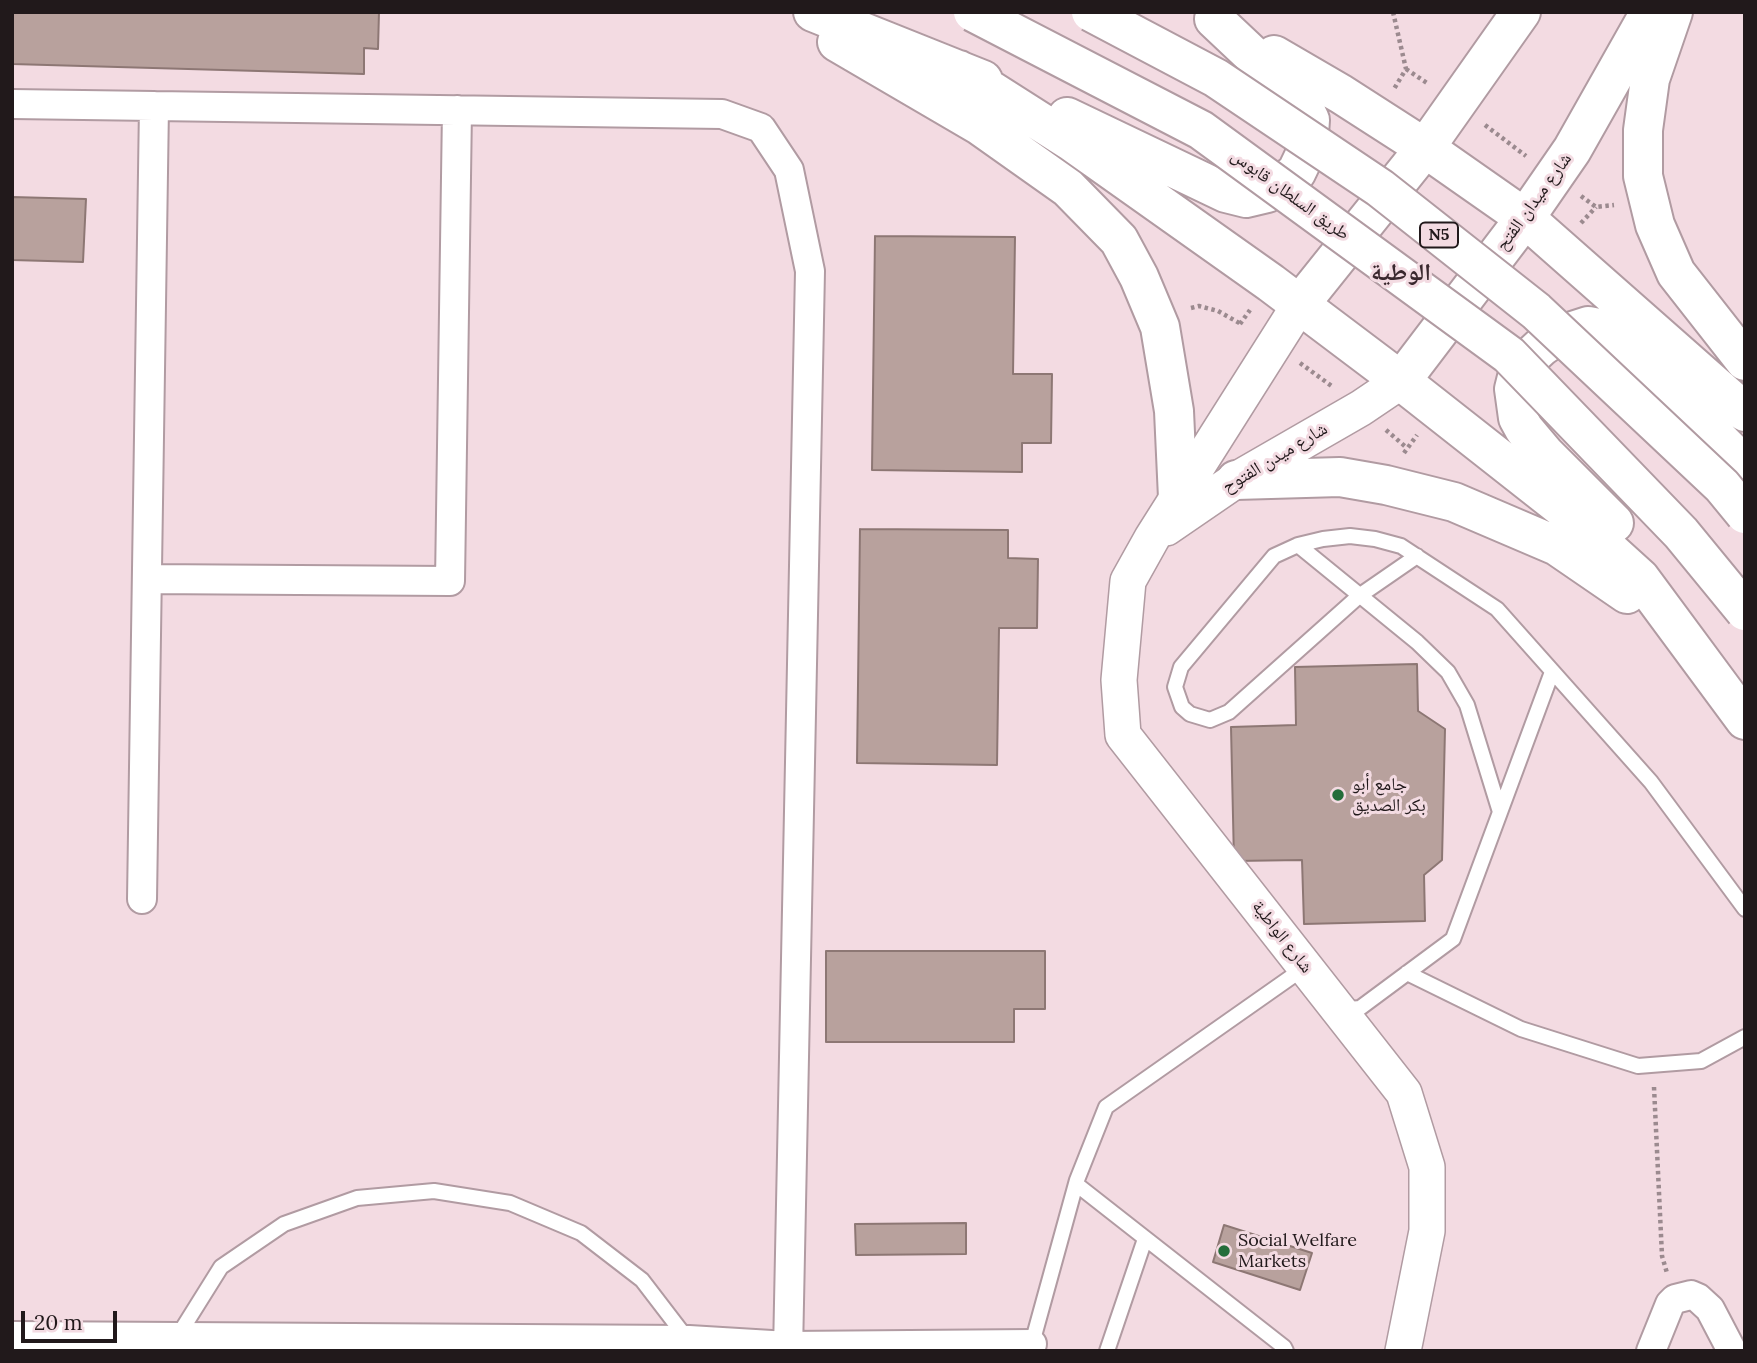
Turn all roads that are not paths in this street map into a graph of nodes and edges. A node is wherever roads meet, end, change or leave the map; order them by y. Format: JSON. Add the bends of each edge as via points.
{"nodes":[{"id":1,"x":788,"y":12,"type":"edge"},
{"id":2,"x":813,"y":12,"type":"edge"},
{"id":3,"x":973,"y":12,"type":"edge"},
{"id":4,"x":1091,"y":12,"type":"edge"},
{"id":5,"x":1521,"y":12,"type":"edge"},
{"id":6,"x":1650,"y":12,"type":"edge"},
{"id":7,"x":1673,"y":12,"type":"edge"},
{"id":8,"x":1208,"y":16,"type":"edge"},
{"id":9,"x":959,"y":70,"type":"junction"},
{"id":10,"x":12,"y":104,"type":"edge"},
{"id":11,"x":154,"y":106,"type":"junction"},
{"id":12,"x":457,"y":110,"type":"junction"},
{"id":13,"x":1425,"y":148,"type":"junction"},
{"id":14,"x":1525,"y":218,"type":"junction"},
{"id":15,"x":1300,"y":304,"type":"junction"},
{"id":16,"x":1745,"y":361,"type":"edge"},
{"id":17,"x":1401,"y":381,"type":"junction"},
{"id":18,"x":1745,"y":412,"type":"edge"},
{"id":19,"x":1745,"y":466,"type":"edge"},
{"id":20,"x":1236,"y":480,"type":"junction"},
{"id":21,"x":1178,"y":498,"type":"junction"},
{"id":22,"x":1745,"y":514,"type":"edge"},
{"id":23,"x":1152,"y":538,"type":"junction"},
{"id":24,"x":1298,"y":545,"type":"junction"},
{"id":25,"x":1417,"y":556,"type":"junction"},
{"id":26,"x":1640,"y":578,"type":"junction"},
{"id":27,"x":147,"y":579,"type":"junction"},
{"id":28,"x":1359,"y":596,"type":"junction"},
{"id":29,"x":1745,"y":611,"type":"edge"},
{"id":30,"x":1692,"y":648,"type":"junction"},
{"id":31,"x":1552,"y":672,"type":"junction"},
{"id":32,"x":1745,"y":720,"type":"edge"},
{"id":33,"x":1500,"y":812,"type":"junction"},
{"id":34,"x":142,"y":900,"type":"dead end"},
{"id":35,"x":1745,"y":909,"type":"edge"},
{"id":36,"x":1305,"y":967,"type":"junction"},
{"id":37,"x":1407,"y":973,"type":"junction"},
{"id":38,"x":1351,"y":1016,"type":"junction"},
{"id":39,"x":1745,"y":1037,"type":"edge"},
{"id":40,"x":1076,"y":1184,"type":"junction"},
{"id":41,"x":1145,"y":1239,"type":"junction"},
{"id":42,"x":12,"y":1336,"type":"edge"},
{"id":43,"x":180,"y":1344,"type":"edge"},
{"id":44,"x":685,"y":1346,"type":"edge"},
{"id":45,"x":1031,"y":1347,"type":"edge"},
{"id":46,"x":788,"y":1348,"type":"edge"},
{"id":47,"x":1107,"y":1351,"type":"edge"},
{"id":48,"x":1286,"y":1351,"type":"edge"},
{"id":49,"x":1403,"y":1351,"type":"edge"},
{"id":50,"x":1651,"y":1351,"type":"edge"},
{"id":51,"x":1732,"y":1351,"type":"edge"}],
"edges":[{"from":1,"to":21,"type":"main road","via":[[979,125],[1068,188],[1119,240],[1160,327],[1174,411]]},
{"from":2,"to":9,"type":"main road"},
{"from":3,"to":29,"type":"main road","name":"طريق السلطان قابوس","bridge":true,"via":[[1201,130],[1509,355],[1681,533]]},
{"from":4,"to":22,"type":"main road","number":"N5","bridge":true,"via":[[1216,78],[1380,188],[1536,311],[1722,486]]},
{"from":5,"to":13,"type":"main road"},
{"from":6,"to":14,"type":"main road","name":"شارع ميدان الفتح","via":[[1572,150]]},
{"from":7,"to":16,"type":"main road","via":[[1650,79],[1643,176],[1655,225],[1676,273]]},
{"from":8,"to":9,"type":"main road","via":[[1300,100],[1310,120],[1308,148],[1296,173],[1267,193],[1246,198],[1226,193]]},
{"from":8,"to":13,"type":"main road"},
{"from":9,"to":15,"type":"main road","via":[[1072,142]]},
{"from":10,"to":11,"type":"street"},
{"from":11,"to":12,"type":"street"},
{"from":11,"to":27,"type":"street"},
{"from":12,"to":27,"type":"street","via":[[450,581]]},
{"from":12,"to":46,"type":"street","via":[[722,114],[761,128],[789,170],[810,271]]},
{"from":13,"to":14,"type":"main road"},
{"from":13,"to":15,"type":"main road"},
{"from":14,"to":17,"type":"main road","name":"شارع ميدان الفتح"},
{"from":14,"to":18,"type":"main road"},
{"from":15,"to":17,"type":"main road"},
{"from":15,"to":21,"type":"street","name":"شارع الواطية"},
{"from":17,"to":20,"type":"street","name":"شارع ميدن الفتوح"},
{"from":17,"to":26,"type":"main road","via":[[1565,510]]},
{"from":19,"to":26,"type":"main road","via":[[1616,336],[1603,329],[1573,329],[1541,346],[1527,360],[1514,389],[1524,429],[1628,537]]},
{"from":20,"to":23,"type":"street","name":"شارع ميدن الفتوح"},
{"from":20,"to":30,"type":"main road","via":[[1340,477],[1454,502],[1558,546],[1622,590]]},
{"from":21,"to":23,"type":"street","name":"شارع الواطية"},
{"from":23,"to":36,"type":"street","name":"شارع الواطية","via":[[1128,581],[1119,680],[1123,735]]},
{"from":24,"to":25,"type":"lane","via":[[1350,536],[1401,546]]},
{"from":24,"to":28,"type":"lane"},
{"from":24,"to":28,"type":"lane","via":[[1274,556],[1181,667],[1175,687],[1189,714],[1210,720],[1229,712]]},
{"from":25,"to":28,"type":"lane"},
{"from":25,"to":31,"type":"lane","via":[[1497,609]]},
{"from":26,"to":30,"type":"main road"},
{"from":27,"to":34,"type":"street"},
{"from":28,"to":33,"type":"lane","via":[[1448,672],[1467,705]]},
{"from":30,"to":32,"type":"main road"},
{"from":31,"to":33,"type":"lane"},
{"from":31,"to":35,"type":"lane","via":[[1651,782]]},
{"from":33,"to":37,"type":"lane","via":[[1453,939]]},
{"from":36,"to":38,"type":"street","name":"شارع الواطية"},
{"from":36,"to":40,"type":"lane","via":[[1106,1107]]},
{"from":37,"to":38,"type":"lane"},
{"from":37,"to":39,"type":"lane","via":[[1521,1029],[1638,1066],[1702,1060]]},
{"from":38,"to":49,"type":"street","name":"شارع الواطية","via":[[1404,1093],[1427,1167],[1427,1231]]},
{"from":40,"to":41,"type":"lane"},
{"from":40,"to":45,"type":"lane"},
{"from":41,"to":47,"type":"lane"},
{"from":41,"to":48,"type":"lane"},
{"from":42,"to":43,"type":"street"},
{"from":43,"to":44,"type":"street"},
{"from":43,"to":44,"type":"lane","via":[[221,1267],[284,1224],[357,1198],[434,1191],[510,1203],[581,1233],[642,1280]]},
{"from":44,"to":46,"type":"street"},
{"from":45,"to":46,"type":"street"},
{"from":50,"to":51,"type":"street","via":[[1670,1304],[1691,1295],[1710,1309]]}]}
